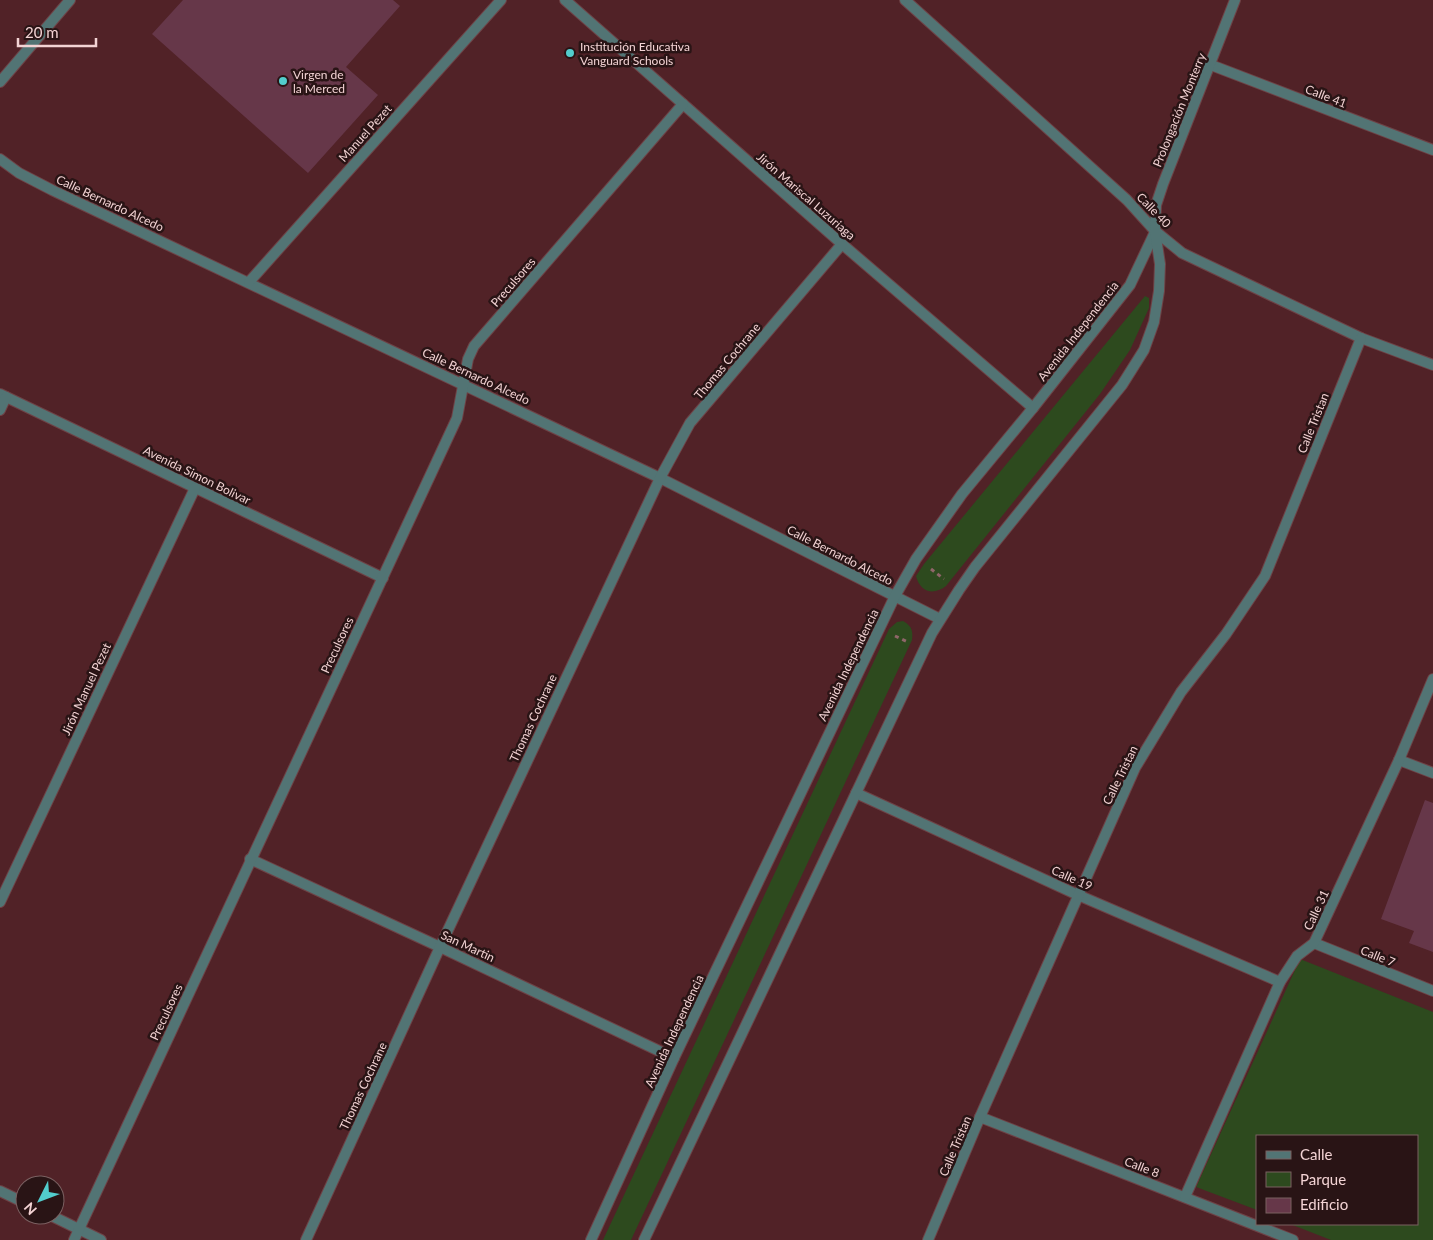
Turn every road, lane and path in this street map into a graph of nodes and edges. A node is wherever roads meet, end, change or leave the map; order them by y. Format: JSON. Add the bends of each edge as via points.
{"nodes":[{"id":1,"x":70,"y":0,"type":"edge"},
{"id":2,"x":501,"y":0,"type":"edge"},
{"id":3,"x":565,"y":0,"type":"edge"},
{"id":4,"x":905,"y":0,"type":"edge"},
{"id":5,"x":1236,"y":0,"type":"edge"},
{"id":6,"x":1211,"y":65,"type":"junction"},
{"id":7,"x":0,"y":82,"type":"edge"},
{"id":8,"x":683,"y":104,"type":"junction"},
{"id":9,"x":1433,"y":150,"type":"edge"},
{"id":10,"x":0,"y":159,"type":"edge"},
{"id":11,"x":1155,"y":232,"type":"junction"},
{"id":12,"x":842,"y":244,"type":"junction"},
{"id":13,"x":249,"y":282,"type":"junction"},
{"id":14,"x":1361,"y":338,"type":"junction"},
{"id":15,"x":1433,"y":364,"type":"edge"},
{"id":16,"x":464,"y":384,"type":"junction"},
{"id":17,"x":3,"y":395,"type":"edge"},
{"id":18,"x":1033,"y":408,"type":"junction"},
{"id":19,"x":0,"y":410,"type":"edge"},
{"id":20,"x":660,"y":478,"type":"junction"},
{"id":21,"x":195,"y":488,"type":"junction"},
{"id":22,"x":930,"y":568,"type":"dead end"},
{"id":23,"x":383,"y":578,"type":"junction"},
{"id":24,"x":949,"y":582,"type":"dead end"},
{"id":25,"x":895,"y":596,"type":"junction"},
{"id":26,"x":940,"y":619,"type":"junction"},
{"id":27,"x":887,"y":632,"type":"dead end"},
{"id":28,"x":911,"y":643,"type":"dead end"},
{"id":29,"x":1433,"y":679,"type":"edge"},
{"id":30,"x":1400,"y":760,"type":"junction"},
{"id":31,"x":1433,"y":773,"type":"edge"},
{"id":32,"x":856,"y":793,"type":"junction"},
{"id":33,"x":250,"y":859,"type":"junction"},
{"id":34,"x":1078,"y":895,"type":"junction"},
{"id":35,"x":0,"y":902,"type":"edge"},
{"id":36,"x":1314,"y":943,"type":"junction"},
{"id":37,"x":440,"y":946,"type":"junction"},
{"id":38,"x":1280,"y":982,"type":"junction"},
{"id":39,"x":1433,"y":991,"type":"edge"},
{"id":40,"x":674,"y":1058,"type":"junction"},
{"id":41,"x":980,"y":1118,"type":"junction"},
{"id":42,"x":0,"y":1192,"type":"edge"},
{"id":43,"x":1185,"y":1197,"type":"junction"},
{"id":44,"x":15,"y":1199,"type":"edge"},
{"id":45,"x":65,"y":1222,"type":"edge"},
{"id":46,"x":79,"y":1229,"type":"junction"},
{"id":47,"x":74,"y":1240,"type":"edge"},
{"id":48,"x":101,"y":1240,"type":"edge"},
{"id":49,"x":306,"y":1240,"type":"edge"},
{"id":50,"x":591,"y":1240,"type":"edge"},
{"id":51,"x":644,"y":1240,"type":"edge"},
{"id":52,"x":928,"y":1240,"type":"edge"},
{"id":53,"x":1293,"y":1240,"type":"edge"}],
"edges":[{"from":1,"to":7,"type":"street"},
{"from":2,"to":13,"type":"street","name":"Manuel Pezet"},
{"from":3,"to":8,"type":"street","name":"Jirón Mariscal Luzuriaga"},
{"from":4,"to":11,"type":"street","name":"Calle 40","via":[[1126,200]]},
{"from":5,"to":6,"type":"street","name":"Prolongación Monterry"},
{"from":6,"to":9,"type":"street","name":"Calle 41"},
{"from":6,"to":11,"type":"street","name":"Prolongación Monterry","via":[[1163,184],[1156,205]]},
{"from":8,"to":12,"type":"street","name":"Jirón Mariscal Luzuriaga"},
{"from":8,"to":16,"type":"street","name":"Preculsores","via":[[474,346]]},
{"from":10,"to":13,"type":"street","name":"Calle Bernardo Alcedo","via":[[52,190]]},
{"from":11,"to":14,"type":"street","name":"Calle 40","via":[[1182,253]]},
{"from":11,"to":18,"type":"street","name":"Avenida Independencia","via":[[1130,285]]},
{"from":11,"to":26,"type":"street","via":[[1160,264],[1159,291],[1154,322],[1144,350],[1122,385],[976,567]]},
{"from":12,"to":18,"type":"street","name":"Jirón Mariscal Luzuriaga"},
{"from":12,"to":20,"type":"street","name":"Thomas Cochrane","via":[[690,423]]},
{"from":13,"to":16,"type":"street","name":"Calle Bernardo Alcedo"},
{"from":14,"to":15,"type":"street","name":"Calle 40"},
{"from":14,"to":34,"type":"street","name":"Calle Tristan","via":[[1265,576],[1181,692],[1135,768]]},
{"from":16,"to":20,"type":"street","name":"Calle Bernardo Alcedo"},
{"from":16,"to":23,"type":"street","name":"Preculsores","via":[[457,418]]},
{"from":17,"to":19,"type":"street"},
{"from":17,"to":21,"type":"street","name":"Avenida Simon Bolivar"},
{"from":18,"to":25,"type":"street","name":"Avenida Independencia","via":[[962,494],[916,558]]},
{"from":20,"to":25,"type":"street","name":"Calle Bernardo Alcedo"},
{"from":20,"to":37,"type":"street","name":"Thomas Cochrane"},
{"from":21,"to":23,"type":"street","name":"Avenida Simon Bolivar"},
{"from":21,"to":35,"type":"street","name":"Jirón Manuel Pezet"},
{"from":22,"to":24,"type":"path"},
{"from":23,"to":33,"type":"street","name":"Preculsores"},
{"from":25,"to":26,"type":"street","name":"Calle Bernardo Alcedo"},
{"from":25,"to":40,"type":"street","name":"Avenida Independencia"},
{"from":26,"to":32,"type":"street"},
{"from":27,"to":28,"type":"path"},
{"from":29,"to":30,"type":"street","name":"Calle 31"},
{"from":30,"to":31,"type":"street"},
{"from":30,"to":36,"type":"street","name":"Calle 31"},
{"from":32,"to":34,"type":"street","name":"Calle 19"},
{"from":32,"to":51,"type":"street"},
{"from":33,"to":37,"type":"street","name":"San Martin"},
{"from":33,"to":46,"type":"street","name":"Preculsores"},
{"from":34,"to":38,"type":"street","name":"Calle 19"},
{"from":34,"to":41,"type":"street","name":"Calle Tristan"},
{"from":36,"to":38,"type":"street","name":"Calle 31","via":[[1296,956]]},
{"from":36,"to":39,"type":"street","name":"Calle 7"},
{"from":37,"to":40,"type":"street","name":"San Martin"},
{"from":37,"to":49,"type":"street","name":"Thomas Cochrane"},
{"from":38,"to":43,"type":"street","name":"Calle 31"},
{"from":40,"to":50,"type":"street","name":"Avenida Independencia"},
{"from":41,"to":43,"type":"street","name":"Calle 8"},
{"from":41,"to":52,"type":"street","name":"Calle Tristan"},
{"from":42,"to":44,"type":"street"},
{"from":43,"to":53,"type":"street","name":"Calle 8"},
{"from":45,"to":46,"type":"street"},
{"from":46,"to":47,"type":"street","name":"Preculsores"},
{"from":46,"to":48,"type":"street"}]}
